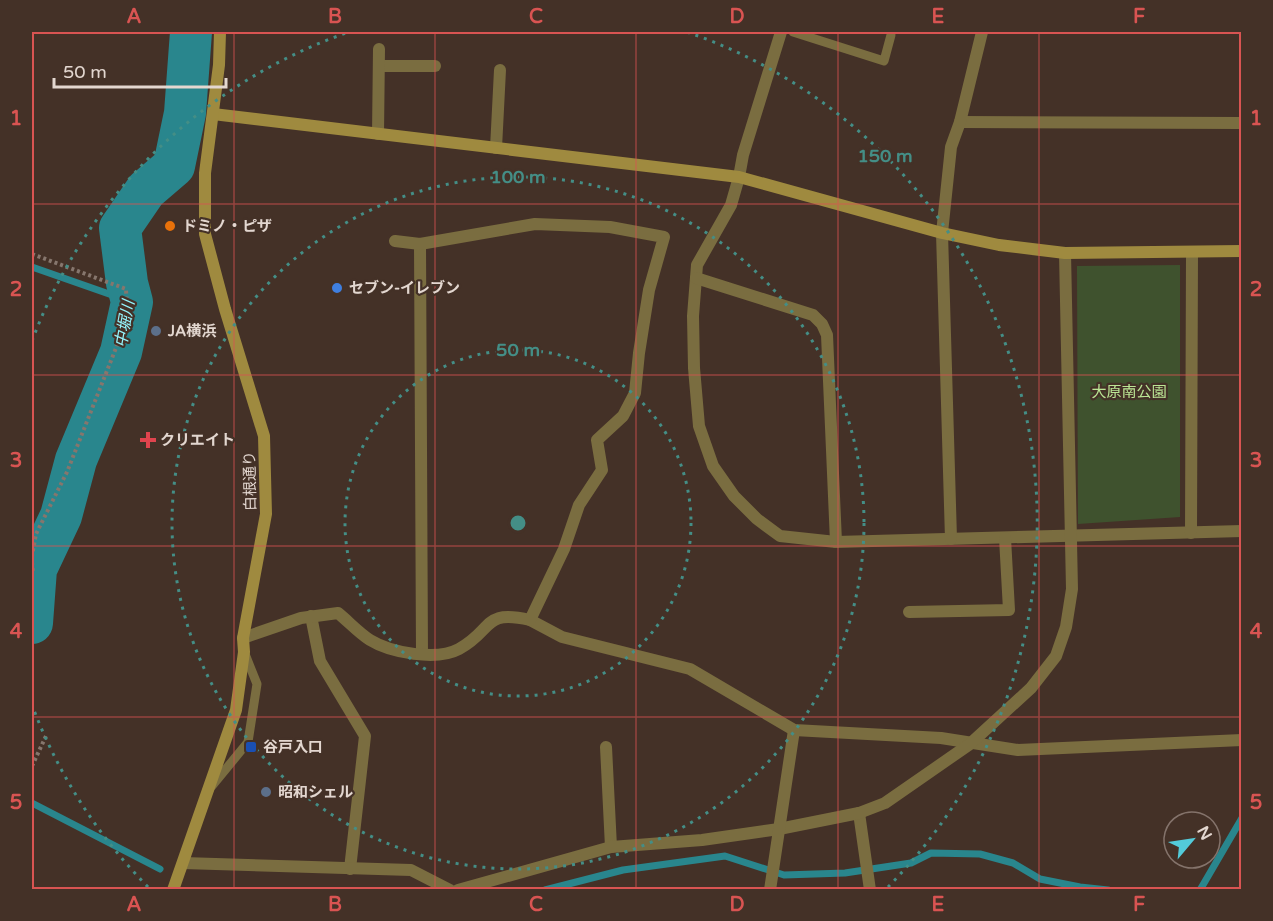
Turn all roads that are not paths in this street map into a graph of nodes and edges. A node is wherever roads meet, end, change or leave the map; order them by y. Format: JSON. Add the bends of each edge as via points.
{"nodes":[{"id":1,"x":220,"y":32,"type":"edge"},
{"id":2,"x":781,"y":32,"type":"edge"},
{"id":3,"x":793,"y":32,"type":"edge"},
{"id":4,"x":982,"y":32,"type":"edge"},
{"id":5,"x":891,"y":35,"type":"dead end"},
{"id":6,"x":379,"y":50,"type":"dead end"},
{"id":7,"x":379,"y":66,"type":"junction"},
{"id":8,"x":435,"y":66,"type":"dead end"},
{"id":9,"x":500,"y":70,"type":"dead end"},
{"id":10,"x":213,"y":114,"type":"junction"},
{"id":11,"x":960,"y":122,"type":"junction"},
{"id":12,"x":1242,"y":123,"type":"edge"},
{"id":13,"x":378,"y":134,"type":"junction"},
{"id":14,"x":496,"y":148,"type":"junction"},
{"id":15,"x":740,"y":177,"type":"junction"},
{"id":16,"x":942,"y":233,"type":"junction"},
{"id":17,"x":395,"y":241,"type":"dead end"},
{"id":18,"x":420,"y":244,"type":"junction"},
{"id":19,"x":1242,"y":251,"type":"edge"},
{"id":20,"x":1065,"y":253,"type":"junction"},
{"id":21,"x":1191,"y":253,"type":"junction"},
{"id":22,"x":696,"y":278,"type":"junction"},
{"id":23,"x":1242,"y":531,"type":"edge"},
{"id":24,"x":1191,"y":533,"type":"junction"},
{"id":25,"x":1070,"y":536,"type":"junction"},
{"id":26,"x":1005,"y":538,"type":"junction"},
{"id":27,"x":951,"y":539,"type":"junction"},
{"id":28,"x":836,"y":542,"type":"junction"},
{"id":29,"x":909,"y":612,"type":"dead end"},
{"id":30,"x":311,"y":616,"type":"junction"},
{"id":31,"x":530,"y":620,"type":"junction"},
{"id":32,"x":243,"y":638,"type":"junction"},
{"id":33,"x":244,"y":652,"type":"junction"},
{"id":34,"x":422,"y":654,"type":"junction"},
{"id":35,"x":794,"y":730,"type":"junction"},
{"id":36,"x":1242,"y":740,"type":"edge"},
{"id":37,"x":970,"y":744,"type":"junction"},
{"id":38,"x":606,"y":747,"type":"dead end"},
{"id":39,"x":206,"y":792,"type":"junction"},
{"id":40,"x":859,"y":813,"type":"junction"},
{"id":41,"x":778,"y":829,"type":"junction"},
{"id":42,"x":611,"y":847,"type":"junction"},
{"id":43,"x":183,"y":863,"type":"junction"},
{"id":44,"x":350,"y":869,"type":"junction"},
{"id":45,"x":173,"y":890,"type":"edge"},
{"id":46,"x":450,"y":890,"type":"edge"},
{"id":47,"x":458,"y":890,"type":"edge"},
{"id":48,"x":770,"y":890,"type":"edge"},
{"id":49,"x":870,"y":890,"type":"edge"}],
"edges":[{"from":1,"to":10,"type":"street","name":"白根通り"},
{"from":2,"to":15,"type":"street","via":[[743,155]]},
{"from":3,"to":5,"type":"lane","via":[[884,62]]},
{"from":4,"to":11,"type":"street"},
{"from":6,"to":7,"type":"street"},
{"from":7,"to":8,"type":"street"},
{"from":7,"to":13,"type":"street"},
{"from":9,"to":14,"type":"street"},
{"from":10,"to":13,"type":"street"},
{"from":10,"to":32,"type":"street","name":"白根通り","via":[[205,173],[205,234],[264,436],[267,514]]},
{"from":11,"to":12,"type":"street"},
{"from":11,"to":16,"type":"street","via":[[951,147]]},
{"from":13,"to":14,"type":"street"},
{"from":14,"to":15,"type":"street"},
{"from":15,"to":16,"type":"street"},
{"from":15,"to":22,"type":"street","via":[[731,205],[697,265]]},
{"from":16,"to":20,"type":"street"},
{"from":16,"to":27,"type":"street"},
{"from":17,"to":18,"type":"street"},
{"from":18,"to":31,"type":"street","via":[[535,224],[610,227],[664,237],[649,290],[635,393],[623,416],[597,440],[602,470],[579,505],[564,549]]},
{"from":18,"to":34,"type":"street"},
{"from":19,"to":21,"type":"street"},
{"from":20,"to":21,"type":"street"},
{"from":20,"to":25,"type":"street"},
{"from":21,"to":24,"type":"street"},
{"from":22,"to":28,"type":"street","via":[[693,316],[699,426],[713,466],[734,496],[780,536]]},
{"from":22,"to":28,"type":"street","via":[[813,315],[822,324],[827,335]]},
{"from":23,"to":24,"type":"street"},
{"from":24,"to":25,"type":"street"},
{"from":25,"to":26,"type":"street"},
{"from":25,"to":37,"type":"street","via":[[1072,589],[1056,656],[1031,688]]},
{"from":26,"to":27,"type":"street"},
{"from":26,"to":29,"type":"street","via":[[1009,610]]},
{"from":27,"to":28,"type":"street"},
{"from":30,"to":32,"type":"street"},
{"from":30,"to":34,"type":"street","via":[[338,613],[370,640],[394,651]]},
{"from":30,"to":44,"type":"street","via":[[320,661],[366,736]]},
{"from":31,"to":34,"type":"street","via":[[496,617],[458,650],[441,655]]},
{"from":31,"to":35,"type":"street","via":[[562,637],[690,669]]},
{"from":32,"to":33,"type":"street","name":"白根通り"},
{"from":33,"to":39,"type":"street","name":"白根通り","via":[[236,710]]},
{"from":33,"to":39,"type":"lane","via":[[257,684],[248,742]]},
{"from":35,"to":37,"type":"street","via":[[941,738]]},
{"from":35,"to":41,"type":"street"},
{"from":36,"to":37,"type":"street","via":[[1018,750]]},
{"from":37,"to":40,"type":"street","via":[[885,803]]},
{"from":38,"to":42,"type":"street"},
{"from":39,"to":43,"type":"street","name":"白根通り"},
{"from":40,"to":41,"type":"street"},
{"from":40,"to":49,"type":"street"},
{"from":41,"to":42,"type":"street"},
{"from":41,"to":48,"type":"street"},
{"from":42,"to":47,"type":"street"},
{"from":43,"to":44,"type":"street"},
{"from":43,"to":45,"type":"street","name":"白根通り"},
{"from":44,"to":46,"type":"street","via":[[411,870]]}]}
